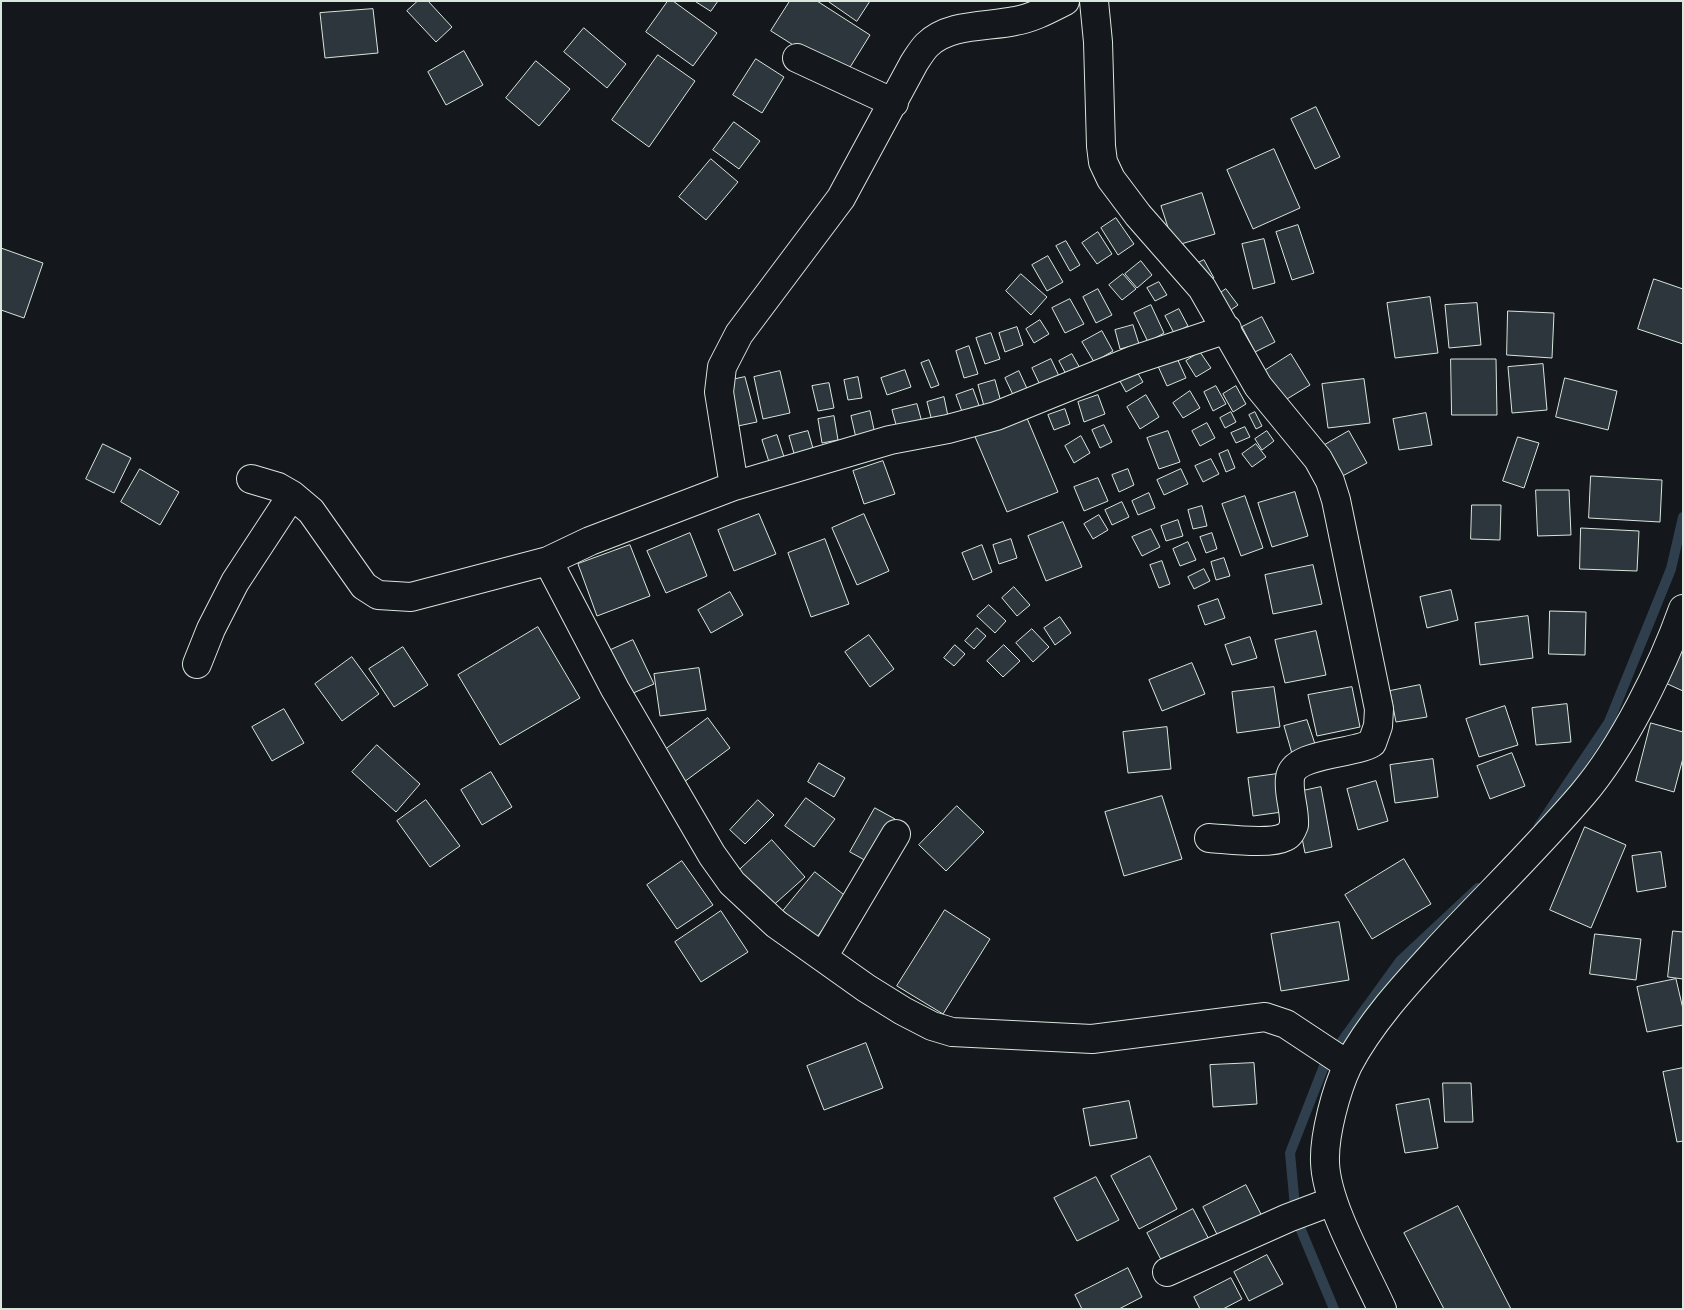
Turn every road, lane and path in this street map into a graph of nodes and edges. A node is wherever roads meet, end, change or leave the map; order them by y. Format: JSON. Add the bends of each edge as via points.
{"nodes":[{"id":1,"x":1066,"y":1,"type":"edge"},
{"id":2,"x":1094,"y":1,"type":"edge"},
{"id":3,"x":797,"y":58,"type":"dead end"},
{"id":4,"x":894,"y":103,"type":"junction"},
{"id":5,"x":1227,"y":329,"type":"junction"},
{"id":6,"x":251,"y":479,"type":"dead end"},
{"id":7,"x":734,"y":486,"type":"junction"},
{"id":8,"x":292,"y":495,"type":"junction"},
{"id":9,"x":548,"y":561,"type":"junction"},
{"id":10,"x":1683,"y":609,"type":"edge"},
{"id":11,"x":197,"y":664,"type":"dead end"},
{"id":12,"x":896,"y":834,"type":"dead end"},
{"id":13,"x":1210,"y":838,"type":"dead end"},
{"id":14,"x":823,"y":957,"type":"junction"},
{"id":15,"x":1337,"y":1057,"type":"junction"},
{"id":16,"x":1333,"y":1200,"type":"junction"},
{"id":17,"x":1167,"y":1272,"type":"dead end"},
{"id":18,"x":1382,"y":1309,"type":"edge"}],
"edges":[{"from":1,"to":4,"type":"street","via":[[1017,21],[959,30],[938,37],[927,45],[914,64]]},
{"from":2,"to":5,"type":"street","via":[[1103,162],[1118,190],[1202,288]]},
{"from":3,"to":4,"type":"street"},
{"from":4,"to":7,"type":"street","via":[[841,198],[739,334],[722,367],[719,392]]},
{"from":5,"to":7,"type":"street","via":[[1134,360],[996,416],[890,440]]},
{"from":5,"to":13,"type":"street","via":[[1258,386],[1318,459],[1330,481],[1375,684],[1378,726],[1375,738],[1365,747],[1311,759],[1299,763],[1294,769],[1290,776],[1294,825],[1286,837],[1278,840]]},
{"from":6,"to":8,"type":"street"},
{"from":7,"to":9,"type":"street","via":[[590,541]]},
{"from":8,"to":9,"type":"street","via":[[312,511],[364,586],[378,595],[411,598]]},
{"from":8,"to":11,"type":"street","via":[[235,582]]},
{"from":9,"to":14,"type":"street","via":[[614,689],[717,862],[732,883],[776,924]]},
{"from":10,"to":15,"type":"street","via":[[1670,646],[1640,706],[1584,794],[1384,1011]]},
{"from":12,"to":14,"type":"street"},
{"from":14,"to":15,"type":"street","via":[[903,1011],[952,1032],[1092,1039],[1265,1017],[1286,1024]]},
{"from":15,"to":16,"type":"street","via":[[1338,1090],[1325,1161]]},
{"from":16,"to":17,"type":"street"},
{"from":16,"to":18,"type":"street"}]}
